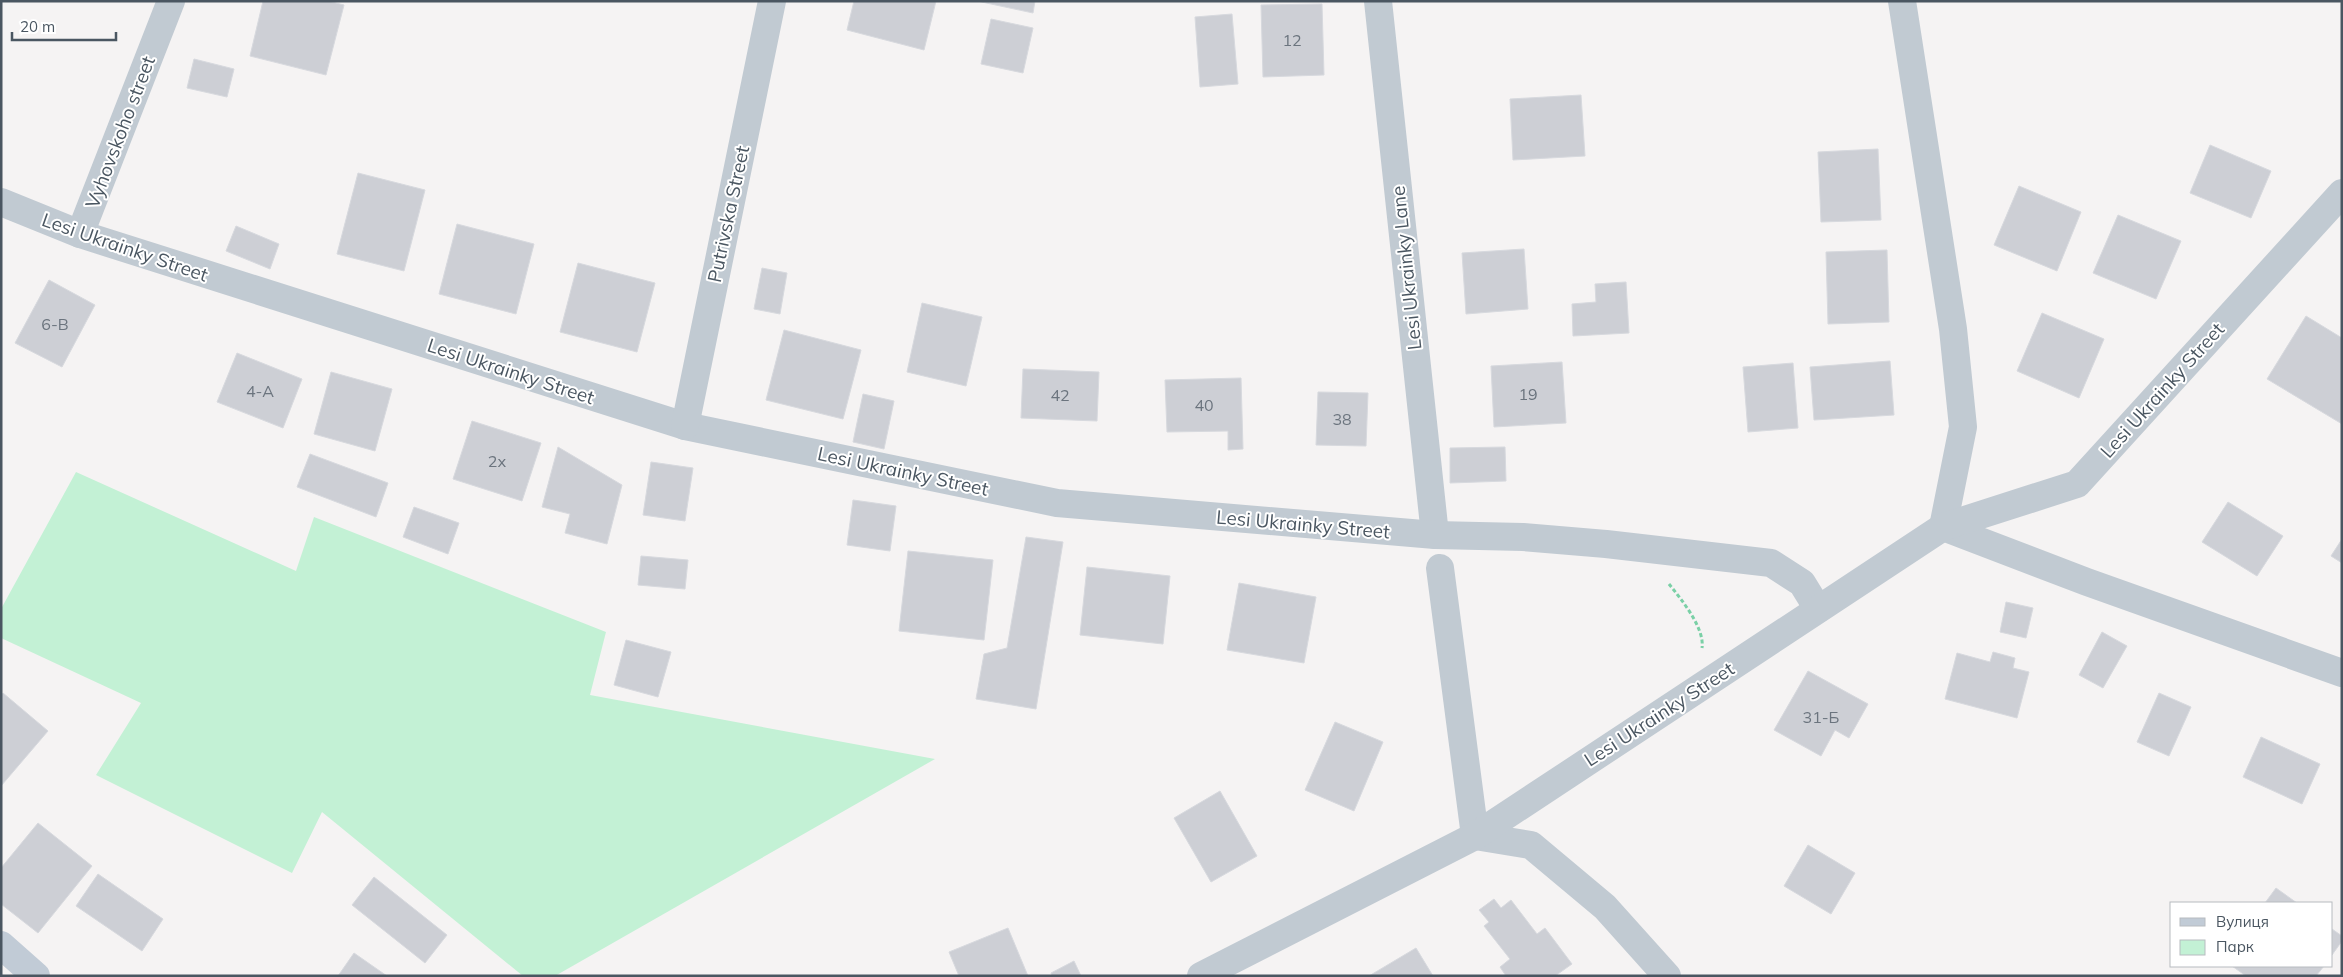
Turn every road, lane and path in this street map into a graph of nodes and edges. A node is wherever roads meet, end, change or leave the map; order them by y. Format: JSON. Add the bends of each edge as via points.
{"nodes":[{"id":1,"x":171,"y":1,"type":"edge"},
{"id":2,"x":772,"y":1,"type":"edge"},
{"id":3,"x":1378,"y":1,"type":"edge"},
{"id":4,"x":1902,"y":1,"type":"edge"},
{"id":5,"x":2342,"y":193,"type":"edge"},
{"id":6,"x":1,"y":202,"type":"edge"},
{"id":7,"x":80,"y":234,"type":"junction"},
{"id":8,"x":685,"y":426,"type":"junction"},
{"id":9,"x":1943,"y":527,"type":"junction"},
{"id":10,"x":1435,"y":535,"type":"junction"},
{"id":11,"x":1440,"y":568,"type":"dead end"},
{"id":12,"x":1664,"y":577,"type":"dead end"},
{"id":13,"x":1818,"y":609,"type":"junction"},
{"id":14,"x":2342,"y":673,"type":"edge"},
{"id":15,"x":1697,"y":689,"type":"junction"},
{"id":16,"x":1476,"y":836,"type":"junction"},
{"id":17,"x":1,"y":945,"type":"edge"},
{"id":18,"x":36,"y":976,"type":"edge"},
{"id":19,"x":1201,"y":976,"type":"edge"},
{"id":20,"x":1667,"y":976,"type":"edge"}],
"edges":[{"from":1,"to":7,"type":"street","name":"Vyhovskoho street"},
{"from":2,"to":8,"type":"street","name":"Putrivska Street"},
{"from":3,"to":10,"type":"street","name":"Lesi Ukrainky Lane"},
{"from":4,"to":9,"type":"street","via":[[1953,329],[1963,427]]},
{"from":5,"to":9,"type":"street","name":"Lesi Ukrainky Street","via":[[2077,484]]},
{"from":6,"to":7,"type":"street","name":"Lesi Ukrainky Street"},
{"from":7,"to":8,"type":"street","name":"Lesi Ukrainky Street"},
{"from":8,"to":10,"type":"street","name":"Lesi Ukrainky Street","via":[[1057,503]]},
{"from":9,"to":13,"type":"street","name":"Lesi Ukrainky Street"},
{"from":9,"to":14,"type":"street"},
{"from":10,"to":13,"type":"street","name":"Lesi Ukrainky Street","via":[[1523,537],[1771,563],[1802,583]]},
{"from":11,"to":16,"type":"street"},
{"from":12,"to":15,"type":"path","via":[[1688,608],[1703,642]]},
{"from":13,"to":15,"type":"street","name":"Lesi Ukrainky Street"},
{"from":15,"to":16,"type":"street","name":"Lesi Ukrainky Street"},
{"from":16,"to":19,"type":"street","name":"Lesi Ukrainky Street"},
{"from":16,"to":20,"type":"street","via":[[1531,845],[1605,907]]},
{"from":17,"to":18,"type":"main road"}]}
